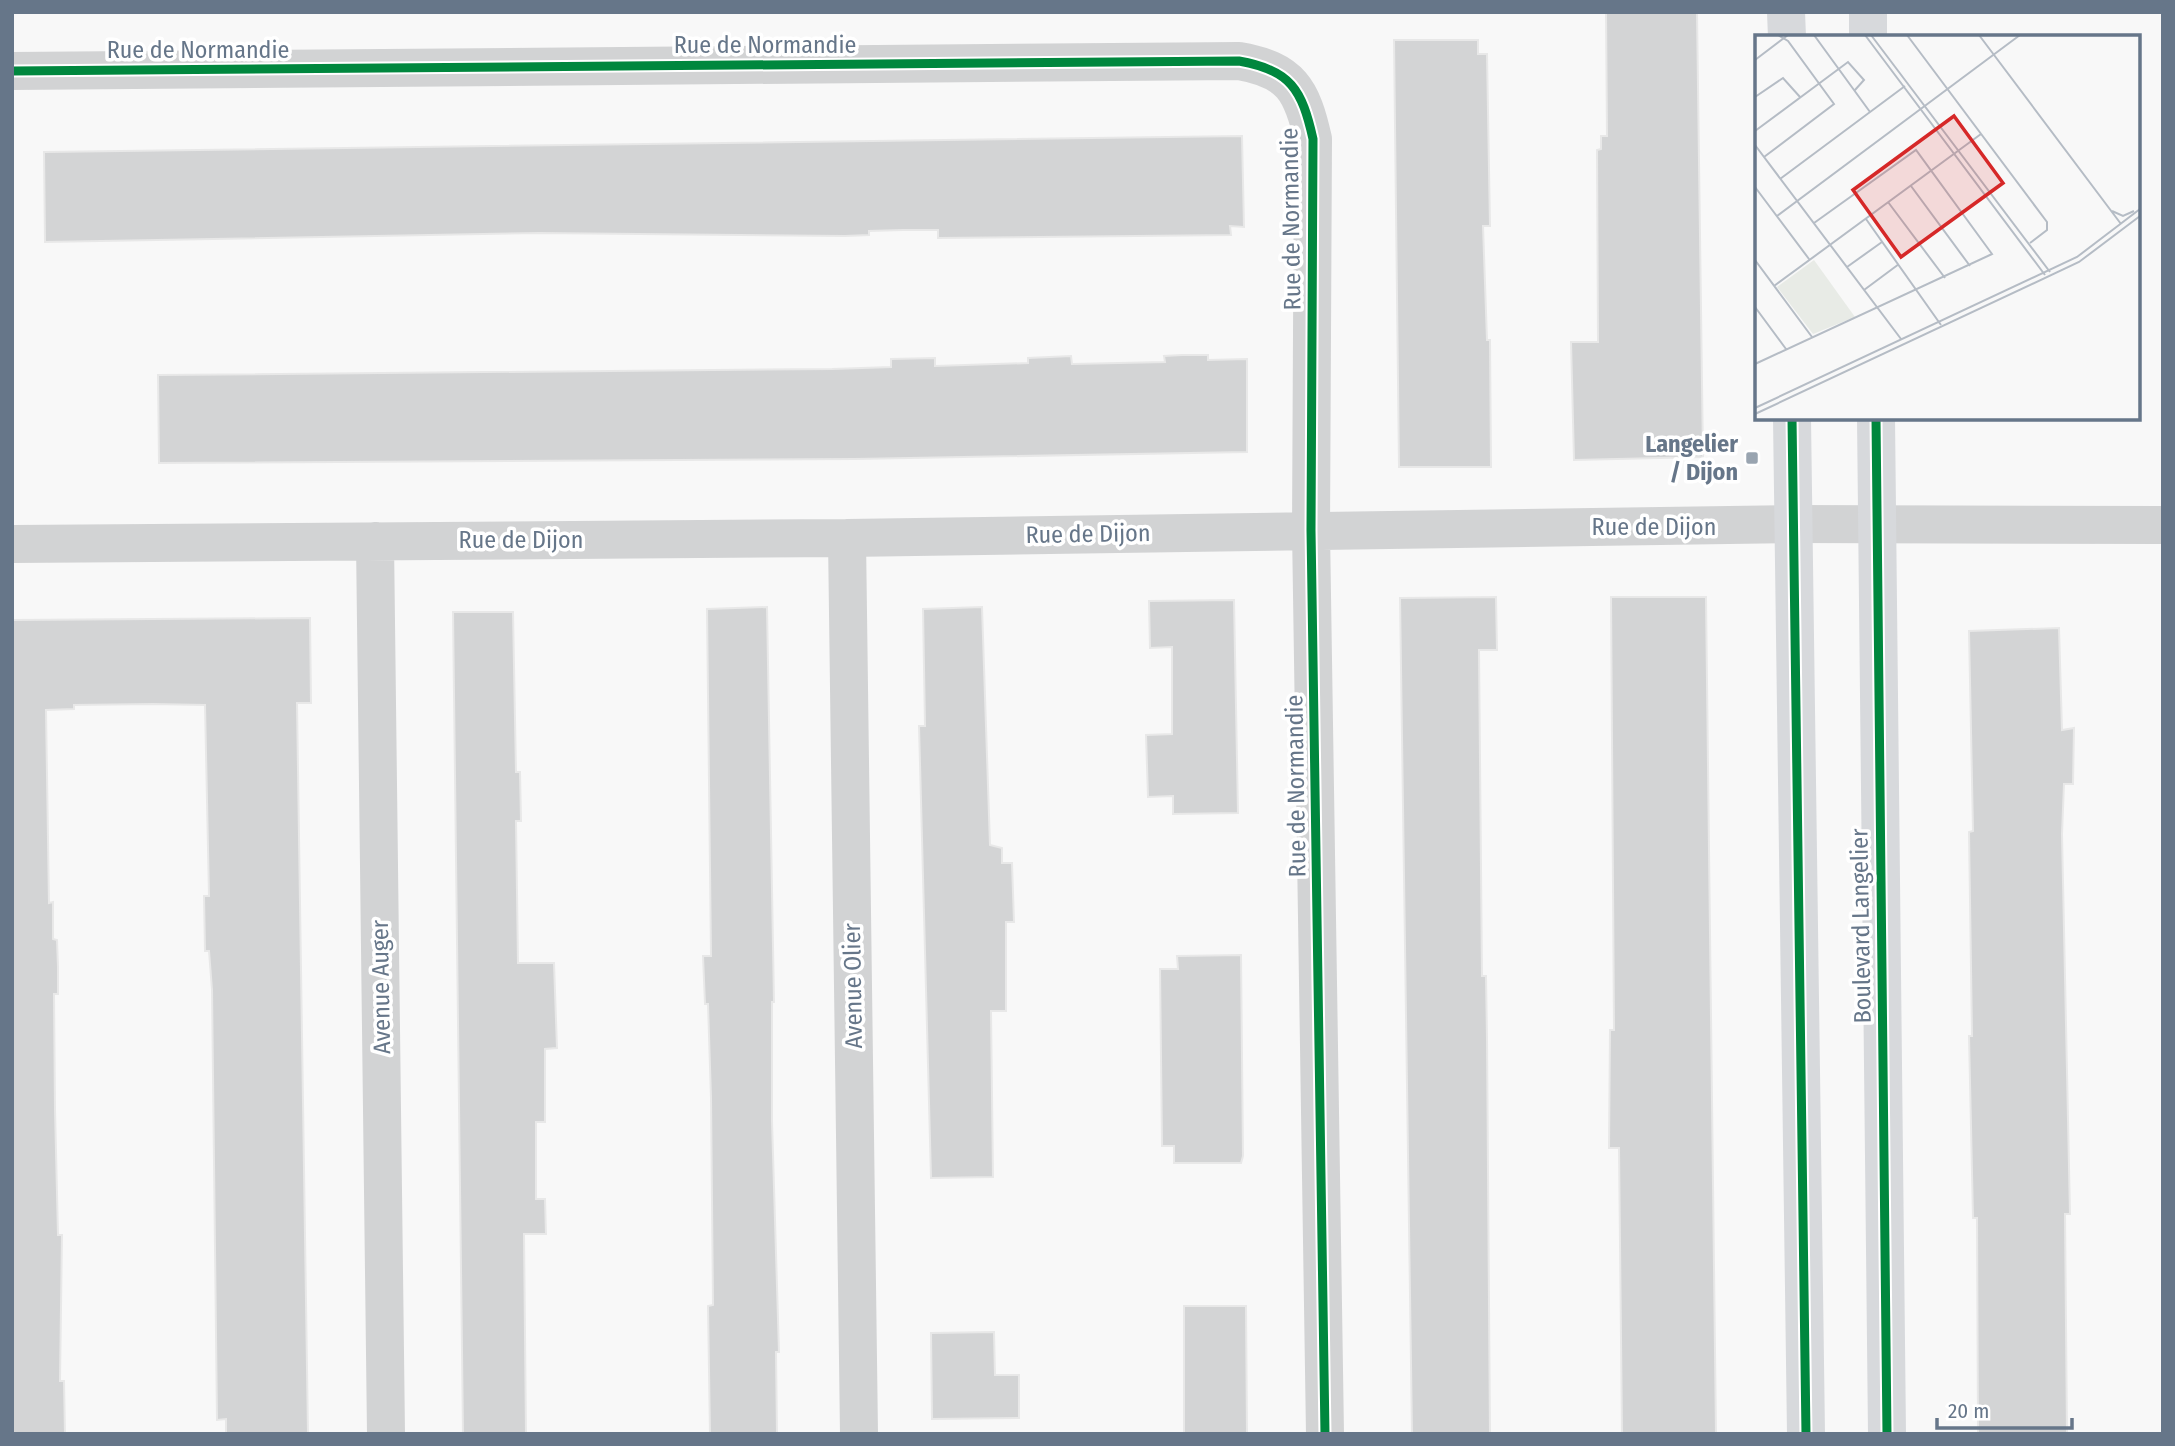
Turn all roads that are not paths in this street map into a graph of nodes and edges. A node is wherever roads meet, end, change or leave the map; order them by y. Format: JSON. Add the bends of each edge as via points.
{"nodes":[{"id":1,"x":1786,"y":12,"type":"edge"},
{"id":2,"x":1868,"y":12,"type":"edge"},
{"id":3,"x":1787,"y":35,"type":"edge"},
{"id":4,"x":1868,"y":35,"type":"edge"},
{"id":5,"x":12,"y":71,"type":"edge"},
{"id":6,"x":1792,"y":420,"type":"edge"},
{"id":7,"x":1876,"y":420,"type":"edge"},
{"id":8,"x":1793,"y":524,"type":"junction"},
{"id":9,"x":1878,"y":525,"type":"junction"},
{"id":10,"x":2163,"y":525,"type":"edge"},
{"id":11,"x":1311,"y":530,"type":"junction"},
{"id":12,"x":847,"y":538,"type":"junction"},
{"id":13,"x":375,"y":541,"type":"junction"},
{"id":14,"x":12,"y":544,"type":"edge"},
{"id":15,"x":386,"y":1434,"type":"edge"},
{"id":16,"x":859,"y":1434,"type":"edge"},
{"id":17,"x":1325,"y":1434,"type":"edge"},
{"id":18,"x":1806,"y":1434,"type":"edge"},
{"id":19,"x":1887,"y":1434,"type":"edge"}],
"edges":[{"from":1,"to":3,"type":"main road"},
{"from":2,"to":4,"type":"main road"},
{"from":5,"to":11,"type":"street","name":"Rue de Normandie","via":[[1226,61],[1267,66],[1292,84],[1306,109],[1313,139]]},
{"from":6,"to":8,"type":"main road"},
{"from":7,"to":9,"type":"main road","name":"Boulevard Langelier"},
{"from":8,"to":9,"type":"street","name":"Rue de Dijon"},
{"from":8,"to":11,"type":"street","name":"Rue de Dijon"},
{"from":8,"to":18,"type":"main road"},
{"from":9,"to":10,"type":"street","name":"Rue de Dijon"},
{"from":9,"to":19,"type":"main road","name":"Boulevard Langelier"},
{"from":11,"to":12,"type":"street","name":"Rue de Dijon"},
{"from":11,"to":17,"type":"street","name":"Rue de Normandie"},
{"from":12,"to":13,"type":"street","name":"Rue de Dijon"},
{"from":12,"to":16,"type":"street","name":"Avenue Olier"},
{"from":13,"to":14,"type":"street","name":"Rue de Dijon"},
{"from":13,"to":15,"type":"street","name":"Avenue Auger"}]}
